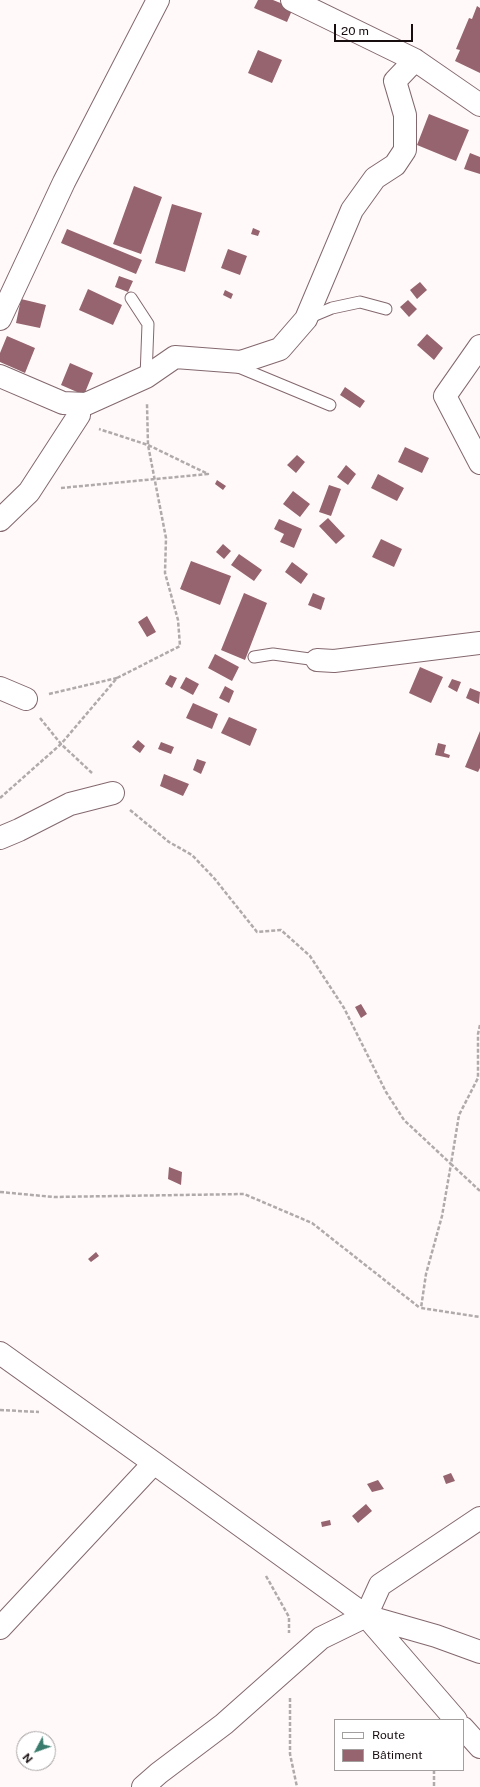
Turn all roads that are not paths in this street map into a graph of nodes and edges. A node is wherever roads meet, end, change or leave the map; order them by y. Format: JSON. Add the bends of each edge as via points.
{"nodes":[{"id":1,"x":158,"y":0,"type":"edge"},
{"id":2,"x":292,"y":0,"type":"edge"},
{"id":3,"x":415,"y":60,"type":"junction"},
{"id":4,"x":480,"y":105,"type":"edge"},
{"id":5,"x":131,"y":298,"type":"dead end"},
{"id":6,"x":386,"y":309,"type":"dead end"},
{"id":7,"x":0,"y":319,"type":"edge"},
{"id":8,"x":306,"y":319,"type":"junction"},
{"id":9,"x":480,"y":346,"type":"edge"},
{"id":10,"x":222,"y":360,"type":"junction"},
{"id":11,"x":0,"y":376,"type":"edge"},
{"id":12,"x":146,"y":378,"type":"junction"},
{"id":13,"x":330,"y":405,"type":"dead end"},
{"id":14,"x":79,"y":415,"type":"road end"},
{"id":15,"x":480,"y":463,"type":"edge"},
{"id":16,"x":0,"y":520,"type":"edge"},
{"id":17,"x":480,"y":643,"type":"edge"},
{"id":18,"x":254,"y":657,"type":"dead end"},
{"id":19,"x":317,"y":660,"type":"joint"},
{"id":20,"x":0,"y":688,"type":"edge"},
{"id":21,"x":26,"y":699,"type":"road end"},
{"id":22,"x":113,"y":793,"type":"dead end"},
{"id":23,"x":0,"y":838,"type":"edge"},
{"id":24,"x":0,"y":1354,"type":"edge"},
{"id":25,"x":154,"y":1463,"type":"junction"},
{"id":26,"x":480,"y":1518,"type":"edge"},
{"id":27,"x":366,"y":1616,"type":"junction"},
{"id":28,"x":0,"y":1628,"type":"edge"},
{"id":29,"x":480,"y":1652,"type":"edge"},
{"id":30,"x":455,"y":1719,"type":"edge"},
{"id":31,"x":464,"y":1729,"type":"edge"},
{"id":32,"x":480,"y":1747,"type":"edge"},
{"id":33,"x":144,"y":1787,"type":"edge"}],
"edges":[{"from":1,"to":7,"type":"street","via":[[64,182]]},
{"from":2,"to":3,"type":"street"},
{"from":3,"to":4,"type":"street"},
{"from":3,"to":8,"type":"street","via":[[395,81],[405,115],[405,150],[395,166],[375,178],[352,210]]},
{"from":5,"to":12,"type":"lane","via":[[148,324]]},
{"from":6,"to":8,"type":"lane","via":[[360,302],[332,308]]},
{"from":8,"to":10,"type":"street","via":[[280,349],[241,362]]},
{"from":9,"to":15,"type":"street","via":[[445,396]]},
{"from":10,"to":12,"type":"street","via":[[175,357]]},
{"from":10,"to":13,"type":"lane"},
{"from":11,"to":12,"type":"street","via":[[63,403],[86,404]]},
{"from":14,"to":16,"type":"street","via":[[29,492]]},
{"from":17,"to":19,"type":"street","via":[[334,661]]},
{"from":18,"to":19,"type":"lane","via":[[273,654]]},
{"from":20,"to":21,"type":"street"},
{"from":22,"to":23,"type":"street","via":[[70,804]]},
{"from":24,"to":25,"type":"street"},
{"from":25,"to":27,"type":"street"},
{"from":25,"to":28,"type":"street"},
{"from":26,"to":27,"type":"street","via":[[380,1584]]},
{"from":27,"to":29,"type":"street","via":[[436,1636]]},
{"from":27,"to":30,"type":"street"},
{"from":27,"to":33,"type":"street","via":[[321,1638],[224,1724]]},
{"from":31,"to":32,"type":"street"}]}
